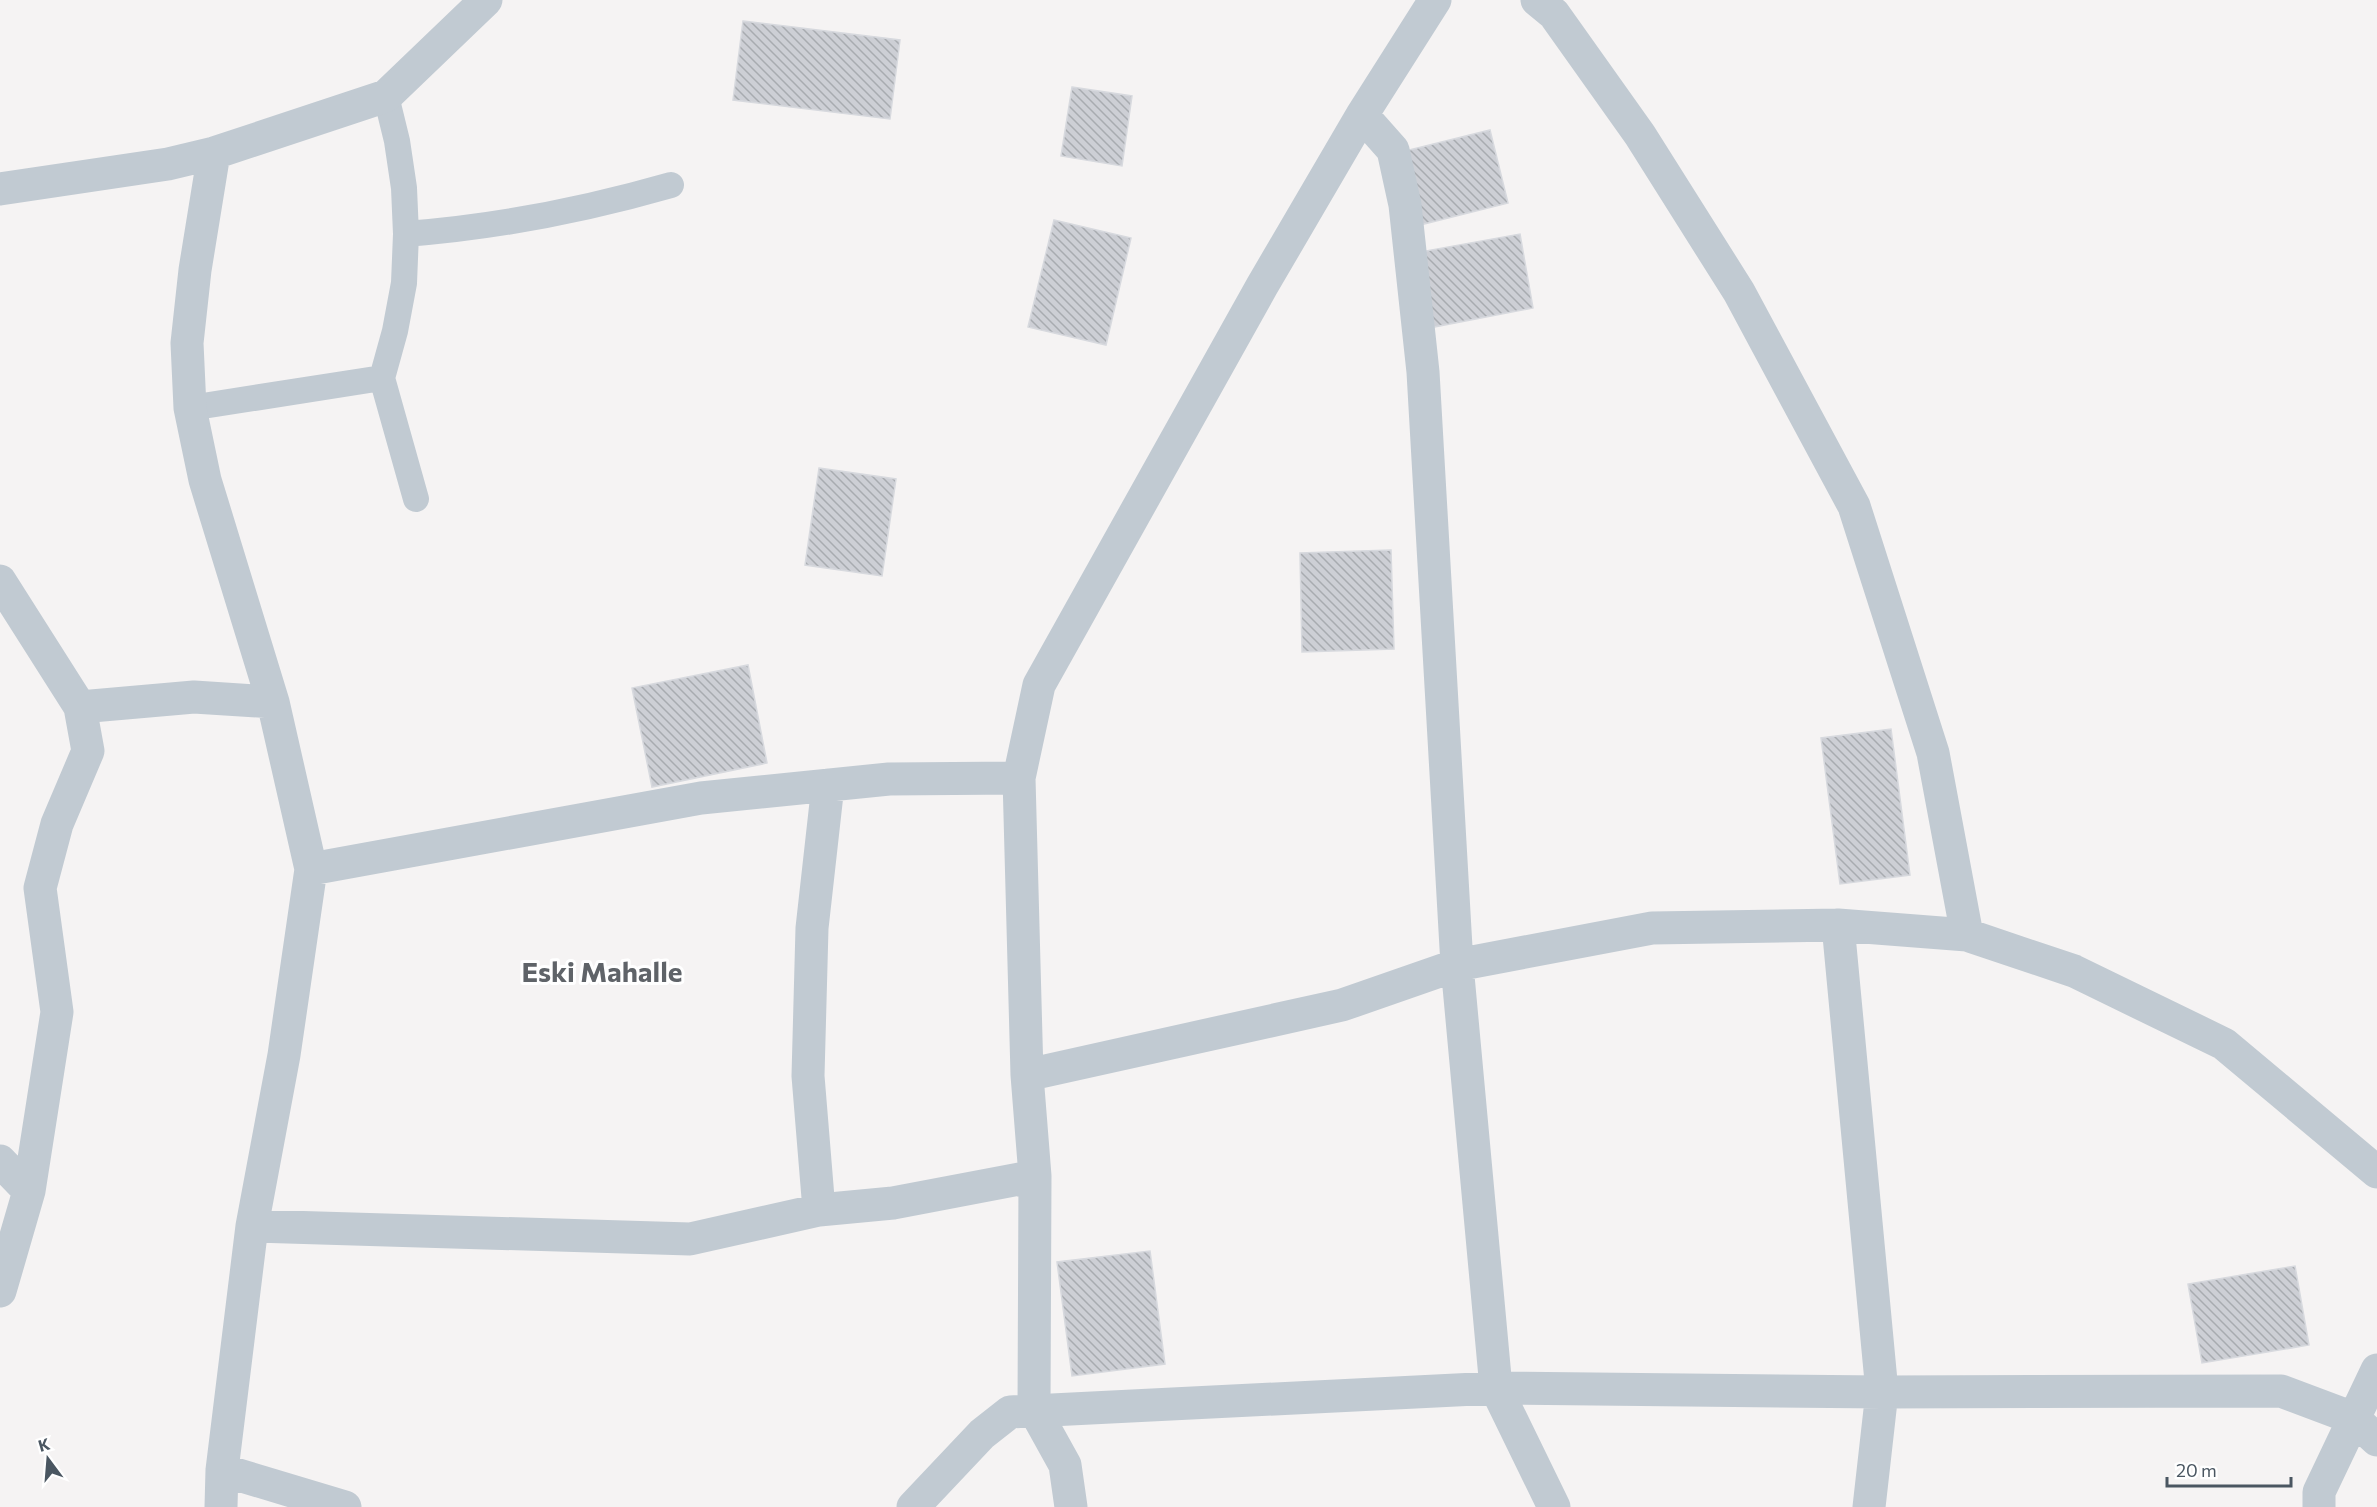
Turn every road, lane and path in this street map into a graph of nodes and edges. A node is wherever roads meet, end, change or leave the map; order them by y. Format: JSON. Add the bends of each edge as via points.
{"nodes":[{"id":1,"x":486,"y":0,"type":"edge"},
{"id":2,"x":1435,"y":0,"type":"edge"},
{"id":3,"x":1537,"y":0,"type":"edge"},
{"id":4,"x":386,"y":96,"type":"junction"},
{"id":5,"x":1362,"y":115,"type":"junction"},
{"id":6,"x":214,"y":153,"type":"junction"},
{"id":7,"x":671,"y":185,"type":"dead end"},
{"id":8,"x":0,"y":189,"type":"edge"},
{"id":9,"x":406,"y":234,"type":"junction"},
{"id":10,"x":382,"y":378,"type":"junction"},
{"id":11,"x":190,"y":408,"type":"junction"},
{"id":12,"x":416,"y":499,"type":"dead end"},
{"id":13,"x":0,"y":581,"type":"edge"},
{"id":14,"x":273,"y":702,"type":"junction"},
{"id":15,"x":80,"y":707,"type":"junction"},
{"id":16,"x":1019,"y":778,"type":"junction"},
{"id":17,"x":828,"y":785,"type":"junction"},
{"id":18,"x":311,"y":869,"type":"junction"},
{"id":19,"x":1838,"y":925,"type":"junction"},
{"id":20,"x":1967,"y":935,"type":"junction"},
{"id":21,"x":1457,"y":965,"type":"junction"},
{"id":22,"x":1027,"y":1075,"type":"junction"},
{"id":23,"x":0,"y":1161,"type":"edge"},
{"id":24,"x":2377,"y":1172,"type":"edge"},
{"id":25,"x":1035,"y":1176,"type":"junction"},
{"id":26,"x":28,"y":1191,"type":"junction"},
{"id":27,"x":819,"y":1210,"type":"junction"},
{"id":28,"x":252,"y":1226,"type":"junction"},
{"id":29,"x":0,"y":1291,"type":"edge"},
{"id":30,"x":2377,"y":1370,"type":"edge"},
{"id":31,"x":1496,"y":1388,"type":"junction"},
{"id":32,"x":1882,"y":1392,"type":"junction"},
{"id":33,"x":1034,"y":1409,"type":"junction"},
{"id":34,"x":2353,"y":1418,"type":"junction"},
{"id":35,"x":2377,"y":1440,"type":"edge"},
{"id":36,"x":222,"y":1470,"type":"junction"},
{"id":37,"x":220,"y":1507,"type":"edge"},
{"id":38,"x":345,"y":1507,"type":"edge"},
{"id":39,"x":913,"y":1507,"type":"edge"},
{"id":40,"x":1071,"y":1507,"type":"edge"},
{"id":41,"x":1554,"y":1507,"type":"edge"},
{"id":42,"x":1869,"y":1507,"type":"edge"},
{"id":43,"x":2319,"y":1507,"type":"edge"}],
"edges":[{"from":1,"to":4,"type":"street"},
{"from":2,"to":5,"type":"street"},
{"from":3,"to":20,"type":"street","via":[[1554,14],[1640,135],[1727,272],[1854,506],[1933,753]]},
{"from":4,"to":6,"type":"street"},
{"from":4,"to":9,"type":"lane","via":[[404,188]]},
{"from":5,"to":16,"type":"street","via":[[1039,685]]},
{"from":5,"to":21,"type":"street","via":[[1394,150],[1407,217],[1424,372]]},
{"from":6,"to":8,"type":"street","via":[[168,164]]},
{"from":6,"to":11,"type":"street","via":[[187,343]]},
{"from":7,"to":9,"type":"lane","via":[[558,215]]},
{"from":9,"to":10,"type":"lane","via":[[404,283]]},
{"from":10,"to":11,"type":"lane"},
{"from":10,"to":12,"type":"lane"},
{"from":11,"to":14,"type":"street","via":[[205,480]]},
{"from":13,"to":15,"type":"street"},
{"from":14,"to":15,"type":"street","via":[[194,697]]},
{"from":14,"to":18,"type":"street"},
{"from":15,"to":26,"type":"street","via":[[88,751],[57,824],[40,888],[57,1012]]},
{"from":16,"to":17,"type":"street","via":[[889,779]]},
{"from":16,"to":22,"type":"street"},
{"from":17,"to":18,"type":"street","via":[[700,798]]},
{"from":17,"to":27,"type":"street","via":[[812,928],[808,1076]]},
{"from":18,"to":28,"type":"street","via":[[284,1055]]},
{"from":19,"to":20,"type":"street"},
{"from":19,"to":21,"type":"street","via":[[1652,928]]},
{"from":19,"to":32,"type":"street"},
{"from":20,"to":24,"type":"street","via":[[2074,971],[2224,1044]]},
{"from":21,"to":22,"type":"street","via":[[1342,1005]]},
{"from":21,"to":31,"type":"street"},
{"from":22,"to":25,"type":"street"},
{"from":23,"to":26,"type":"street"},
{"from":25,"to":27,"type":"street","via":[[893,1203]]},
{"from":25,"to":33,"type":"street"},
{"from":26,"to":29,"type":"street"},
{"from":27,"to":28,"type":"street","via":[[690,1239]]},
{"from":28,"to":36,"type":"street"},
{"from":30,"to":34,"type":"street"},
{"from":31,"to":32,"type":"street"},
{"from":31,"to":33,"type":"street"},
{"from":31,"to":41,"type":"street"},
{"from":32,"to":34,"type":"street","via":[[2281,1391]]},
{"from":32,"to":42,"type":"street"},
{"from":33,"to":39,"type":"street","via":[[1010,1412],[982,1434]]},
{"from":33,"to":40,"type":"street","via":[[1065,1465]]},
{"from":34,"to":35,"type":"street"},
{"from":34,"to":43,"type":"street","via":[[2319,1492]]},
{"from":36,"to":37,"type":"street"},
{"from":36,"to":38,"type":"street"}]}
